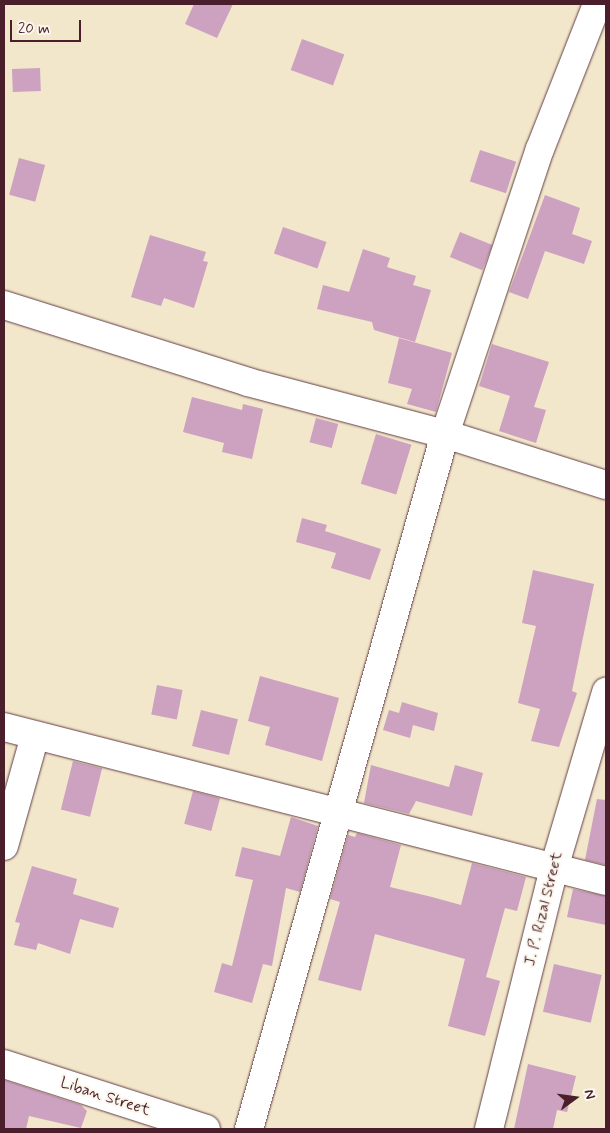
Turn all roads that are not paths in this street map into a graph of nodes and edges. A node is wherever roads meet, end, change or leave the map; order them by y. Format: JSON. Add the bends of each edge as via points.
{"nodes":[{"id":1,"x":597,"y":4,"type":"edge"},
{"id":2,"x":4,"y":305,"type":"edge"},
{"id":3,"x":445,"y":434,"type":"junction"},
{"id":4,"x":606,"y":484,"type":"edge"},
{"id":5,"x":606,"y":692,"type":"edge"},
{"id":6,"x":4,"y":727,"type":"edge"},
{"id":7,"x":35,"y":736,"type":"junction"},
{"id":8,"x":339,"y":814,"type":"junction"},
{"id":9,"x":4,"y":846,"type":"edge"},
{"id":10,"x":554,"y":868,"type":"junction"},
{"id":11,"x":606,"y":881,"type":"edge"},
{"id":12,"x":4,"y":1064,"type":"edge"},
{"id":13,"x":206,"y":1129,"type":"edge"},
{"id":14,"x":249,"y":1129,"type":"edge"},
{"id":15,"x":489,"y":1129,"type":"edge"}],
"edges":[{"from":1,"to":3,"type":"street","via":[[540,150]]},
{"from":2,"to":3,"type":"street","via":[[248,382]]},
{"from":3,"to":4,"type":"street"},
{"from":3,"to":8,"type":"street"},
{"from":5,"to":10,"type":"street","name":"J. P. Rizal Street"},
{"from":6,"to":7,"type":"street"},
{"from":7,"to":8,"type":"street"},
{"from":7,"to":9,"type":"street"},
{"from":8,"to":10,"type":"street"},
{"from":8,"to":14,"type":"street"},
{"from":10,"to":11,"type":"street"},
{"from":10,"to":15,"type":"street","name":"J. P. Rizal Street"},
{"from":12,"to":13,"type":"street","name":"Liban Street"}]}
